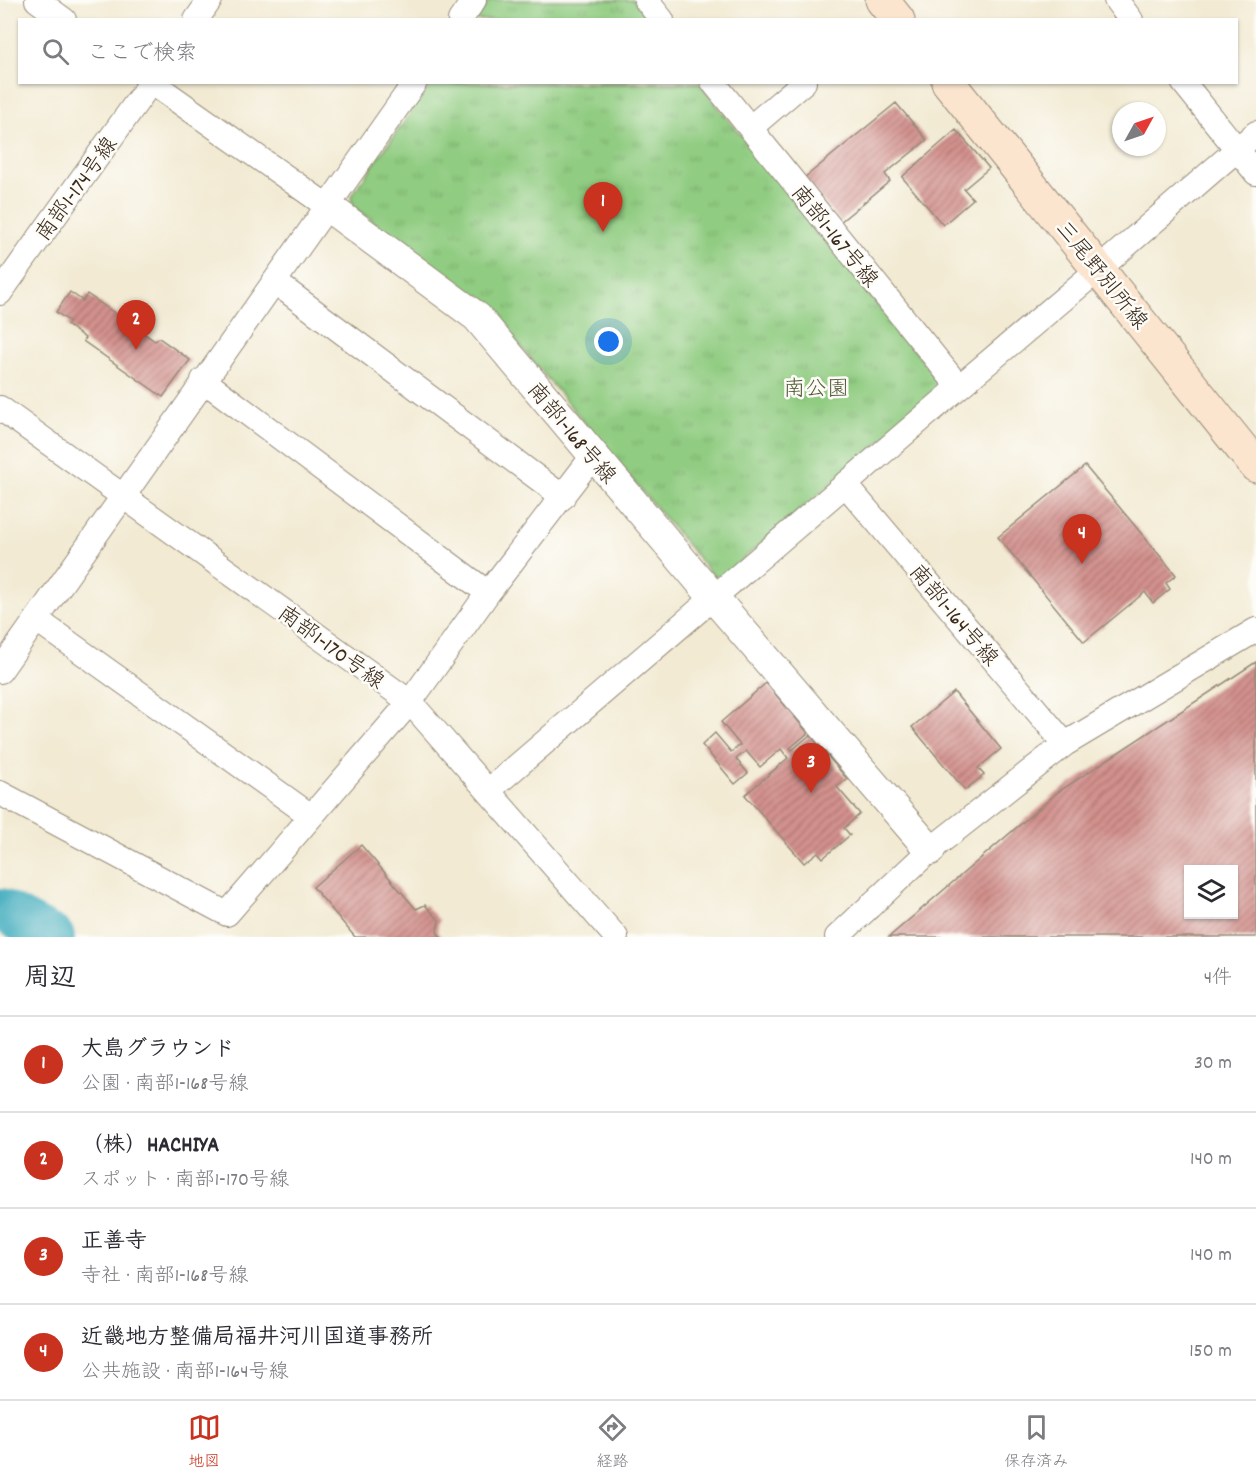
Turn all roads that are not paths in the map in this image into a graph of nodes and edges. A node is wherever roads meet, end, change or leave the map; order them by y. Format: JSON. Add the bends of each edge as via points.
{"nodes":[{"id":1,"x":37,"y":0,"type":"edge"},
{"id":2,"x":210,"y":0,"type":"edge"},
{"id":3,"x":474,"y":0,"type":"edge"},
{"id":4,"x":646,"y":0,"type":"edge"},
{"id":5,"x":1116,"y":0,"type":"edge"},
{"id":6,"x":61,"y":18,"type":"edge"},
{"id":7,"x":197,"y":18,"type":"edge"},
{"id":8,"x":461,"y":18,"type":"edge"},
{"id":9,"x":660,"y":18,"type":"edge"},
{"id":10,"x":1130,"y":18,"type":"edge"},
{"id":11,"x":150,"y":84,"type":"edge"},
{"id":12,"x":154,"y":84,"type":"edge"},
{"id":13,"x":414,"y":84,"type":"edge"},
{"id":14,"x":715,"y":84,"type":"edge"},
{"id":15,"x":802,"y":84,"type":"edge"},
{"id":16,"x":950,"y":84,"type":"edge"},
{"id":17,"x":1184,"y":84,"type":"edge"},
{"id":18,"x":750,"y":128,"type":"junction"},
{"id":19,"x":1256,"y":133,"type":"edge"},
{"id":20,"x":1237,"y":149,"type":"junction"},
{"id":21,"x":1256,"y":173,"type":"edge"},
{"id":22,"x":327,"y":206,"type":"junction"},
{"id":23,"x":1099,"y":269,"type":"junction"},
{"id":24,"x":275,"y":282,"type":"junction"},
{"id":25,"x":0,"y":293,"type":"edge"},
{"id":26,"x":204,"y":380,"type":"junction"},
{"id":27,"x":959,"y":387,"type":"junction"},
{"id":28,"x":0,"y":408,"type":"edge"},
{"id":29,"x":593,"y":456,"type":"junction"},
{"id":30,"x":1256,"y":466,"type":"edge"},
{"id":31,"x":845,"y":484,"type":"junction"},
{"id":32,"x":123,"y":495,"type":"junction"},
{"id":33,"x":562,"y":497,"type":"junction"},
{"id":34,"x":488,"y":593,"type":"junction"},
{"id":35,"x":714,"y":598,"type":"junction"},
{"id":36,"x":37,"y":620,"type":"junction"},
{"id":37,"x":1256,"y":630,"type":"edge"},
{"id":38,"x":0,"y":671,"type":"edge"},
{"id":39,"x":410,"y":702,"type":"junction"},
{"id":40,"x":1065,"y":744,"type":"junction"},
{"id":41,"x":488,"y":791,"type":"junction"},
{"id":42,"x":0,"y":793,"type":"edge"},
{"id":43,"x":311,"y":816,"type":"junction"},
{"id":44,"x":930,"y":850,"type":"junction"},
{"id":45,"x":616,"y":937,"type":"edge"},
{"id":46,"x":837,"y":937,"type":"edge"}],
"edges":[{"from":1,"to":6,"type":"street"},
{"from":2,"to":7,"type":"street"},
{"from":3,"to":8,"type":"street"},
{"from":4,"to":9,"type":"street"},
{"from":5,"to":10,"type":"street"},
{"from":11,"to":25,"type":"street","name":"南部1-174号線"},
{"from":12,"to":22,"type":"street","name":"南部1-168号線"},
{"from":13,"to":22,"type":"street"},
{"from":14,"to":18,"type":"street","name":"南部1-167号線"},
{"from":15,"to":18,"type":"street"},
{"from":16,"to":23,"type":"main road","name":"三尾野別所線"},
{"from":17,"to":20,"type":"street"},
{"from":18,"to":27,"type":"street","name":"南部1-167号線"},
{"from":19,"to":20,"type":"street"},
{"from":20,"to":21,"type":"street"},
{"from":20,"to":23,"type":"street"},
{"from":22,"to":24,"type":"street"},
{"from":22,"to":29,"type":"street","name":"南部1-168号線","via":[[477,317]]},
{"from":23,"to":27,"type":"street"},
{"from":23,"to":30,"type":"main road","name":"三尾野別所線"},
{"from":24,"to":26,"type":"street"},
{"from":24,"to":33,"type":"street"},
{"from":26,"to":32,"type":"street"},
{"from":26,"to":34,"type":"street"},
{"from":27,"to":31,"type":"street"},
{"from":28,"to":32,"type":"street","name":"南部1-170号線"},
{"from":29,"to":33,"type":"street"},
{"from":29,"to":35,"type":"street","name":"南部1-168号線"},
{"from":31,"to":35,"type":"street"},
{"from":31,"to":40,"type":"street","name":"南部1-164号線"},
{"from":32,"to":36,"type":"street"},
{"from":32,"to":39,"type":"street","name":"南部1-170号線"},
{"from":33,"to":34,"type":"street"},
{"from":34,"to":39,"type":"street"},
{"from":35,"to":41,"type":"street"},
{"from":35,"to":44,"type":"street","name":"南部1-168号線"},
{"from":36,"to":38,"type":"street"},
{"from":36,"to":43,"type":"street"},
{"from":37,"to":40,"type":"street"},
{"from":39,"to":41,"type":"street","name":"南部1-170号線"},
{"from":39,"to":43,"type":"street"},
{"from":40,"to":44,"type":"street"},
{"from":41,"to":45,"type":"street","name":"南部1-170号線"},
{"from":42,"to":43,"type":"street","via":[[227,914]]},
{"from":44,"to":46,"type":"street"}]}
